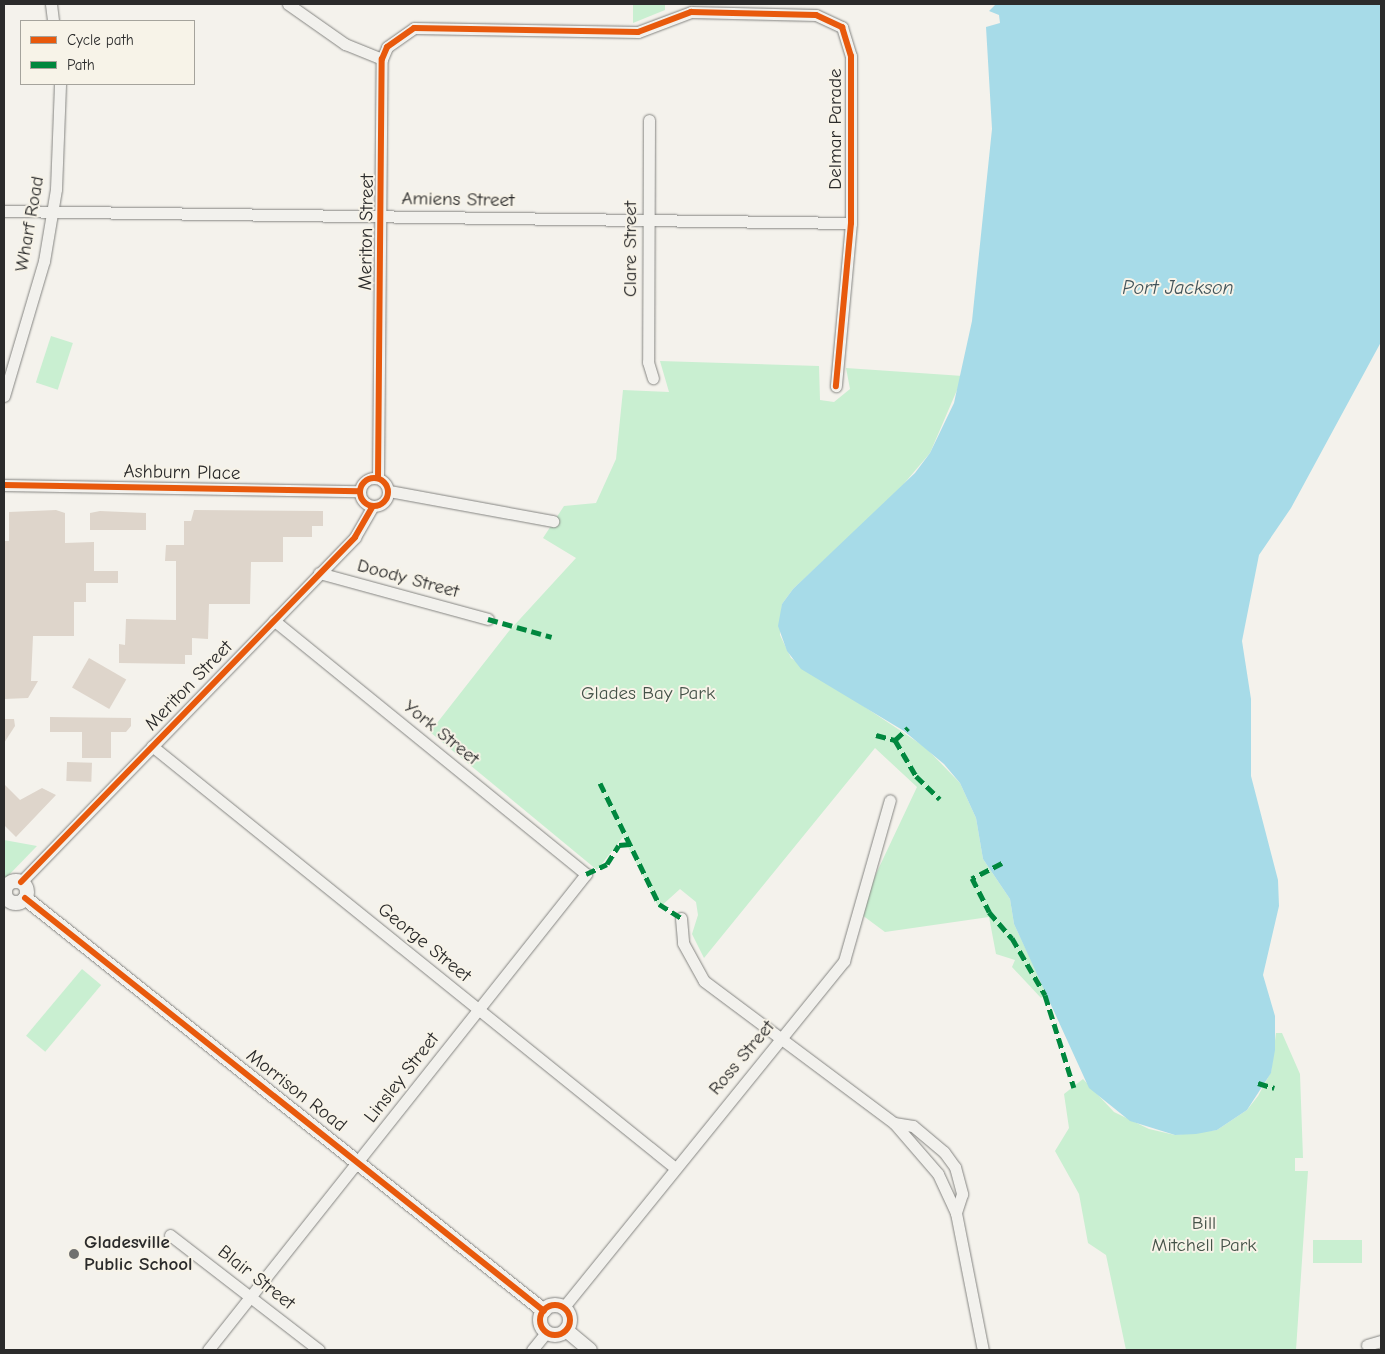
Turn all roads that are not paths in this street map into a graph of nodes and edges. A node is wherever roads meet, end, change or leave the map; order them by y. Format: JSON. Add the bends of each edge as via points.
{"nodes":[{"id":1,"x":51,"y":4,"type":"edge"},
{"id":2,"x":288,"y":4,"type":"edge"},
{"id":3,"x":53,"y":20,"type":"edge"},
{"id":4,"x":387,"y":47,"type":"joint"},
{"id":5,"x":382,"y":59,"type":"junction"},
{"id":6,"x":60,"y":85,"type":"edge"},
{"id":7,"x":649,"y":120,"type":"dead end"},
{"id":8,"x":4,"y":211,"type":"edge"},
{"id":9,"x":53,"y":212,"type":"junction"},
{"id":10,"x":383,"y":216,"type":"junction"},
{"id":11,"x":648,"y":220,"type":"junction"},
{"id":12,"x":851,"y":223,"type":"junction"},
{"id":13,"x":653,"y":378,"type":"dead end"},
{"id":14,"x":836,"y":386,"type":"dead end"},
{"id":15,"x":4,"y":396,"type":"edge"},
{"id":16,"x":378,"y":478,"type":"junction"},
{"id":17,"x":4,"y":485,"type":"edge"},
{"id":18,"x":359,"y":490,"type":"junction"},
{"id":19,"x":390,"y":491,"type":"junction"},
{"id":20,"x":372,"y":507,"type":"junction"},
{"id":21,"x":553,"y":521,"type":"dead end"},
{"id":22,"x":319,"y":573,"type":"junction"},
{"id":23,"x":488,"y":619,"type":"dead end"},
{"id":24,"x":274,"y":620,"type":"junction"},
{"id":25,"x":152,"y":746,"type":"junction"},
{"id":26,"x":890,"y":800,"type":"dead end"},
{"id":27,"x":586,"y":874,"type":"joint"},
{"id":28,"x":21,"y":882,"type":"junction"},
{"id":29,"x":25,"y":898,"type":"junction"},
{"id":30,"x":5,"y":899,"type":"edge"},
{"id":31,"x":681,"y":918,"type":"dead end"},
{"id":32,"x":479,"y":1009,"type":"junction"},
{"id":33,"x":781,"y":1039,"type":"junction"},
{"id":34,"x":894,"y":1123,"type":"junction"},
{"id":35,"x":359,"y":1160,"type":"junction"},
{"id":36,"x":674,"y":1167,"type":"junction"},
{"id":37,"x":956,"y":1213,"type":"junction"},
{"id":38,"x":170,"y":1235,"type":"dead end"},
{"id":39,"x":251,"y":1295,"type":"junction"},
{"id":40,"x":563,"y":1308,"type":"junction"},
{"id":41,"x":544,"y":1311,"type":"junction"},
{"id":42,"x":566,"y":1330,"type":"junction"},
{"id":43,"x":546,"y":1333,"type":"junction"},
{"id":44,"x":1381,"y":1341,"type":"edge"},
{"id":45,"x":1367,"y":1345,"type":"dead end"},
{"id":46,"x":208,"y":1350,"type":"edge"},
{"id":47,"x":319,"y":1350,"type":"edge"},
{"id":48,"x":532,"y":1350,"type":"edge"},
{"id":49,"x":590,"y":1350,"type":"edge"},
{"id":50,"x":983,"y":1350,"type":"edge"}],
"edges":[{"from":1,"to":3,"type":"street"},
{"from":2,"to":5,"type":"street","via":[[345,44]]},
{"from":4,"to":5,"type":"street","name":"Meriton Street"},
{"from":4,"to":12,"type":"street","name":"Delmar Parade","via":[[414,28],[638,32],[691,12],[816,15],[842,27],[852,56]]},
{"from":5,"to":10,"type":"street","name":"Meriton Street"},
{"from":6,"to":9,"type":"street","name":"Wharf Road"},
{"from":7,"to":11,"type":"street","name":"Clare Street"},
{"from":8,"to":9,"type":"street","name":"Amiens Street"},
{"from":9,"to":10,"type":"street","name":"Amiens Street"},
{"from":9,"to":15,"type":"street","name":"Wharf Road","via":[[44,261]]},
{"from":10,"to":11,"type":"street","name":"Amiens Street"},
{"from":10,"to":16,"type":"street","name":"Meriton Street"},
{"from":11,"to":12,"type":"street","name":"Amiens Street"},
{"from":11,"to":13,"type":"street","name":"Clare Street","via":[[648,362]]},
{"from":12,"to":14,"type":"street","name":"Delmar Parade"},
{"from":16,"to":18,"type":"street"},
{"from":16,"to":19,"type":"street","via":[[388,484]]},
{"from":17,"to":18,"type":"street","name":"Ashburn Place"},
{"from":18,"to":20,"type":"street","via":[[363,503]]},
{"from":19,"to":20,"type":"street"},
{"from":19,"to":21,"type":"street"},
{"from":20,"to":22,"type":"street","name":"Meriton Street","via":[[355,537]]},
{"from":22,"to":23,"type":"street","name":"Doody Street"},
{"from":22,"to":24,"type":"street","name":"Meriton Street"},
{"from":24,"to":25,"type":"street","name":"Meriton Street"},
{"from":24,"to":27,"type":"street","name":"York Street"},
{"from":25,"to":28,"type":"street","name":"Meriton Street"},
{"from":25,"to":32,"type":"street","name":"George Street"},
{"from":26,"to":33,"type":"street","name":"Ross Street","via":[[844,961]]},
{"from":27,"to":32,"type":"street","name":"Linsley Street"},
{"from":28,"to":29,"type":"street","via":[[28,891]]},
{"from":28,"to":30,"type":"street","via":[[8,884]]},
{"from":29,"to":30,"type":"street","via":[[16,903]]},
{"from":29,"to":35,"type":"street","name":"Morrison Road"},
{"from":31,"to":33,"type":"street","via":[[683,943],[704,981]]},
{"from":32,"to":35,"type":"street","name":"Linsley Street"},
{"from":32,"to":36,"type":"street","name":"George Street"},
{"from":33,"to":34,"type":"street"},
{"from":33,"to":36,"type":"street","name":"Ross Street"},
{"from":34,"to":37,"type":"street","via":[[938,1174]]},
{"from":34,"to":37,"type":"street","via":[[913,1126],[944,1152],[955,1167],[962,1194]]},
{"from":35,"to":39,"type":"street","name":"Linsley Street"},
{"from":35,"to":41,"type":"street","name":"Morrison Road"},
{"from":36,"to":40,"type":"street","name":"Ross Street"},
{"from":37,"to":50,"type":"street"},
{"from":38,"to":39,"type":"street","name":"Blair Street"},
{"from":39,"to":46,"type":"street","name":"Linsley Street"},
{"from":39,"to":47,"type":"street","name":"Blair Street"},
{"from":40,"to":41,"type":"street","via":[[553,1306]]},
{"from":40,"to":42,"type":"street","via":[[570,1320]]},
{"from":41,"to":43,"type":"street","via":[[541,1324]]},
{"from":42,"to":43,"type":"street","via":[[555,1335]]},
{"from":42,"to":49,"type":"street"},
{"from":43,"to":48,"type":"street"},
{"from":44,"to":45,"type":"street"}]}
